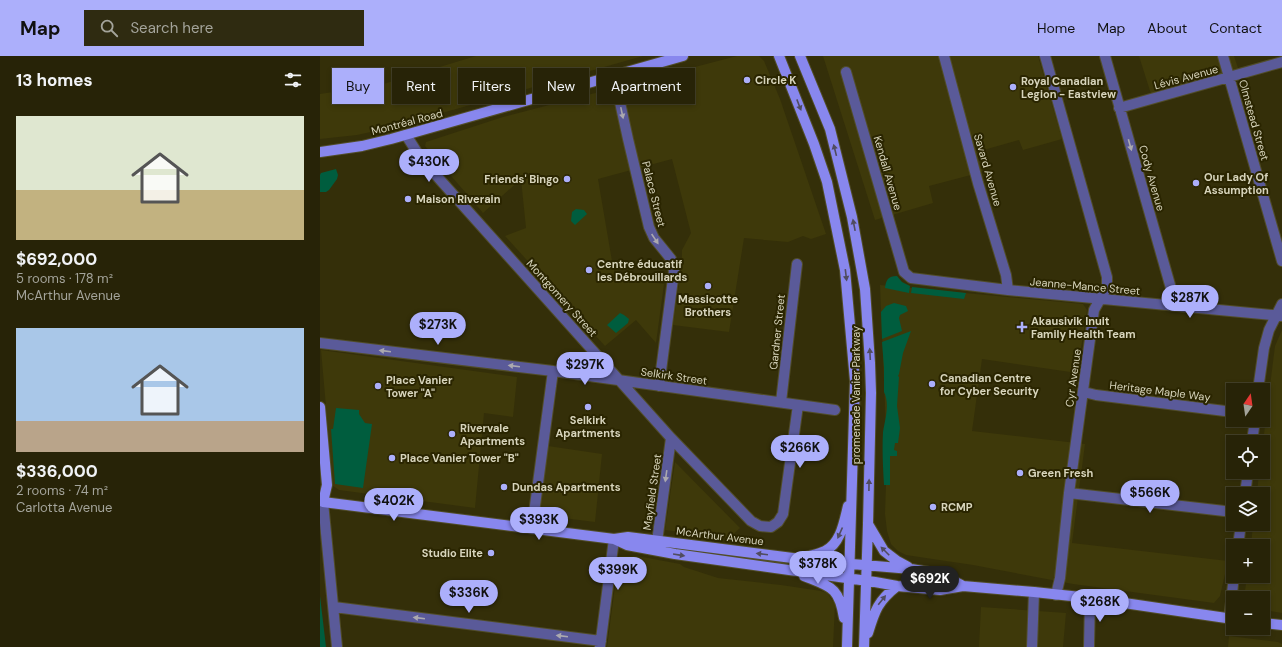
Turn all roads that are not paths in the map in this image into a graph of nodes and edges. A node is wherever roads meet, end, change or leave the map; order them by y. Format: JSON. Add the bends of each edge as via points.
{"nodes":[{"id":1,"x":683,"y":56,"type":"edge"},
{"id":2,"x":779,"y":56,"type":"edge"},
{"id":3,"x":800,"y":56,"type":"edge"},
{"id":4,"x":944,"y":56,"type":"edge"},
{"id":5,"x":1046,"y":56,"type":"edge"},
{"id":6,"x":1105,"y":56,"type":"edge"},
{"id":7,"x":1223,"y":56,"type":"edge"},
{"id":8,"x":1282,"y":62,"type":"edge"},
{"id":9,"x":639,"y":68,"type":"edge"},
{"id":10,"x":846,"y":72,"type":"dead end"},
{"id":11,"x":1229,"y":77,"type":"junction"},
{"id":12,"x":597,"y":80,"type":"edge"},
{"id":13,"x":620,"y":104,"type":"edge"},
{"id":14,"x":1119,"y":108,"type":"junction"},
{"id":15,"x":406,"y":135,"type":"junction"},
{"id":16,"x":320,"y":152,"type":"edge"},
{"id":17,"x":1282,"y":261,"type":"edge"},
{"id":18,"x":797,"y":264,"type":"dead end"},
{"id":19,"x":910,"y":278,"type":"joint"},
{"id":20,"x":1008,"y":290,"type":"junction"},
{"id":21,"x":1100,"y":299,"type":"junction"},
{"id":22,"x":1282,"y":304,"type":"edge"},
{"id":23,"x":1176,"y":306,"type":"junction"},
{"id":24,"x":1279,"y":316,"type":"edge"},
{"id":25,"x":320,"y":343,"type":"edge"},
{"id":26,"x":553,"y":371,"type":"junction"},
{"id":27,"x":620,"y":380,"type":"junction"},
{"id":28,"x":1259,"y":383,"type":"edge"},
{"id":29,"x":659,"y":386,"type":"junction"},
{"id":30,"x":1084,"y":392,"type":"junction"},
{"id":31,"x":781,"y":402,"type":"junction"},
{"id":32,"x":798,"y":405,"type":"junction"},
{"id":33,"x":320,"y":407,"type":"edge"},
{"id":34,"x":835,"y":410,"type":"dead end"},
{"id":35,"x":1226,"y":411,"type":"edge"},
{"id":36,"x":671,"y":438,"type":"junction"},
{"id":37,"x":853,"y":482,"type":"junction"},
{"id":38,"x":320,"y":491,"type":"edge"},
{"id":39,"x":1069,"y":493,"type":"junction"},
{"id":40,"x":323,"y":502,"type":"junction"},
{"id":41,"x":1226,"y":511,"type":"edge"},
{"id":42,"x":868,"y":524,"type":"junction"},
{"id":43,"x":532,"y":528,"type":"junction"},
{"id":44,"x":614,"y":539,"type":"junction"},
{"id":45,"x":656,"y":546,"type":"junction"},
{"id":46,"x":800,"y":559,"type":"junction"},
{"id":47,"x":850,"y":564,"type":"junction"},
{"id":48,"x":866,"y":566,"type":"junction"},
{"id":49,"x":911,"y":569,"type":"junction"},
{"id":50,"x":789,"y":570,"type":"junction"},
{"id":51,"x":850,"y":578,"type":"junction"},
{"id":52,"x":866,"y":580,"type":"junction"},
{"id":53,"x":897,"y":586,"type":"junction"},
{"id":54,"x":963,"y":586,"type":"junction"},
{"id":55,"x":1034,"y":592,"type":"junction"},
{"id":56,"x":1056,"y":595,"type":"junction"},
{"id":57,"x":1090,"y":598,"type":"junction"},
{"id":58,"x":334,"y":607,"type":"junction"},
{"id":59,"x":1226,"y":618,"type":"edge"},
{"id":60,"x":1270,"y":624,"type":"edge"},
{"id":61,"x":1282,"y":625,"type":"edge"},
{"id":62,"x":847,"y":642,"type":"edge"},
{"id":63,"x":601,"y":644,"type":"edge"},
{"id":64,"x":864,"y":646,"type":"edge"},
{"id":65,"x":338,"y":647,"type":"edge"},
{"id":66,"x":1032,"y":647,"type":"edge"},
{"id":67,"x":1089,"y":647,"type":"edge"}],
"edges":[{"from":1,"to":9,"type":"main road","name":"Montréal Road"},
{"from":2,"to":37,"type":"main road","one_way":true,"via":[[827,182],[845,270],[856,382]]},
{"from":42,"to":3,"type":"main road","name":"promenade Vanier Parkway","one_way":true,"via":[[870,363],[865,289],[852,218],[830,129]]},
{"from":4,"to":20,"type":"street","name":"Savard Avenue","via":[[1006,275]]},
{"from":5,"to":21,"type":"street","name":"Cyr Avenue","via":[[1107,276],[1106,287]]},
{"from":6,"to":14,"type":"street","name":"Cody Avenue"},
{"from":7,"to":11,"type":"street","name":"Olmstead Street"},
{"from":8,"to":11,"type":"street","name":"Lévis Avenue"},
{"from":10,"to":19,"type":"street","name":"Kendall Avenue","via":[[904,272]]},
{"from":11,"to":14,"type":"street","name":"Lévis Avenue"},
{"from":11,"to":17,"type":"street","name":"Olmstead Street"},
{"from":12,"to":15,"type":"main road","name":"Montréal Road"},
{"from":13,"to":29,"type":"street","name":"Palace Street","one_way":true,"via":[[649,227],[654,238],[671,259],[674,271]]},
{"from":14,"to":23,"type":"street","name":"Cody Avenue","one_way":true},
{"from":15,"to":16,"type":"main road","name":"Montréal Road","via":[[362,146]]},
{"from":15,"to":27,"type":"street","name":"Montgomery Street","via":[[420,157]]},
{"from":18,"to":31,"type":"street","name":"Gardner Street"},
{"from":19,"to":20,"type":"street","name":"Jeanne-Mance Street"},
{"from":20,"to":21,"type":"street","name":"Jeanne-Mance Street"},
{"from":21,"to":23,"type":"street","name":"Jeanne-Mance Street"},
{"from":21,"to":30,"type":"street","name":"Cyr Avenue","via":[[1094,310]]},
{"from":22,"to":24,"type":"street"},
{"from":23,"to":24,"type":"street","name":"Jeanne-Mance Street"},
{"from":24,"to":28,"type":"street","via":[[1269,329]]},
{"from":26,"to":25,"type":"street","name":"Selkirk Street","one_way":true},
{"from":26,"to":27,"type":"street","name":"Selkirk Street"},
{"from":26,"to":43,"type":"street"},
{"from":27,"to":29,"type":"street","name":"Selkirk Street"},
{"from":27,"to":36,"type":"street","name":"Montgomery Street"},
{"from":29,"to":31,"type":"street","name":"Selkirk Street"},
{"from":30,"to":35,"type":"street","name":"Heritage Maple Way"},
{"from":30,"to":39,"type":"street","name":"Cyr Avenue"},
{"from":31,"to":32,"type":"street","name":"Selkirk Street"},
{"from":32,"to":34,"type":"street","name":"Selkirk Street"},
{"from":32,"to":36,"type":"street","name":"Montgomery Street","via":[[784,508],[781,518],[771,527],[751,522]]},
{"from":33,"to":40,"type":"main road","via":[[327,485]]},
{"from":36,"to":45,"type":"street","name":"Mayfield Street","one_way":true},
{"from":37,"to":46,"type":"main road","one_way":true,"via":[[843,527],[837,540],[825,551]]},
{"from":37,"to":47,"type":"main road"},
{"from":38,"to":40,"type":"main road"},
{"from":39,"to":41,"type":"street"},
{"from":39,"to":56,"type":"street","name":"Cyr Avenue"},
{"from":40,"to":43,"type":"main road","name":"McArthur Avenue"},
{"from":40,"to":58,"type":"street"},
{"from":42,"to":48,"type":"main road","name":"promenade Vanier Parkway"},
{"from":49,"to":42,"type":"main road","one_way":true,"via":[[884,550]]},
{"from":43,"to":44,"type":"main road","name":"McArthur Avenue"},
{"from":44,"to":45,"type":"main road","name":"McArthur Avenue","via":[[627,545]]},
{"from":44,"to":63,"type":"street"},
{"from":46,"to":45,"type":"main road","name":"McArthur Avenue","one_way":true},
{"from":45,"to":50,"type":"main road","name":"McArthur Avenue","one_way":true,"via":[[709,560]]},
{"from":46,"to":47,"type":"main road","name":"McArthur Avenue"},
{"from":47,"to":48,"type":"main road","name":"McArthur Avenue"},
{"from":47,"to":51,"type":"main road"},
{"from":48,"to":49,"type":"main road","name":"McArthur Avenue"},
{"from":48,"to":52,"type":"main road","name":"promenade Vanier Parkway"},
{"from":49,"to":54,"type":"main road","name":"McArthur Avenue","via":[[941,574]]},
{"from":50,"to":51,"type":"main road","name":"McArthur Avenue"},
{"from":50,"to":62,"type":"main road","via":[[835,592],[842,606]]},
{"from":51,"to":52,"type":"main road","name":"McArthur Avenue"},
{"from":51,"to":62,"type":"main road"},
{"from":52,"to":53,"type":"main road","name":"McArthur Avenue"},
{"from":52,"to":64,"type":"main road","name":"promenade Vanier Parkway"},
{"from":53,"to":54,"type":"main road","name":"McArthur Avenue","via":[[940,590]]},
{"from":64,"to":53,"type":"main road","one_way":true,"via":[[878,604]]},
{"from":54,"to":55,"type":"main road","name":"McArthur Avenue"},
{"from":55,"to":56,"type":"main road","name":"McArthur Avenue"},
{"from":55,"to":66,"type":"street"},
{"from":56,"to":57,"type":"main road","name":"McArthur Avenue"},
{"from":57,"to":59,"type":"main road","name":"McArthur Avenue"},
{"from":57,"to":67,"type":"street"},
{"from":63,"to":58,"type":"street","one_way":true},
{"from":58,"to":65,"type":"street"},
{"from":60,"to":61,"type":"main road"}]}
